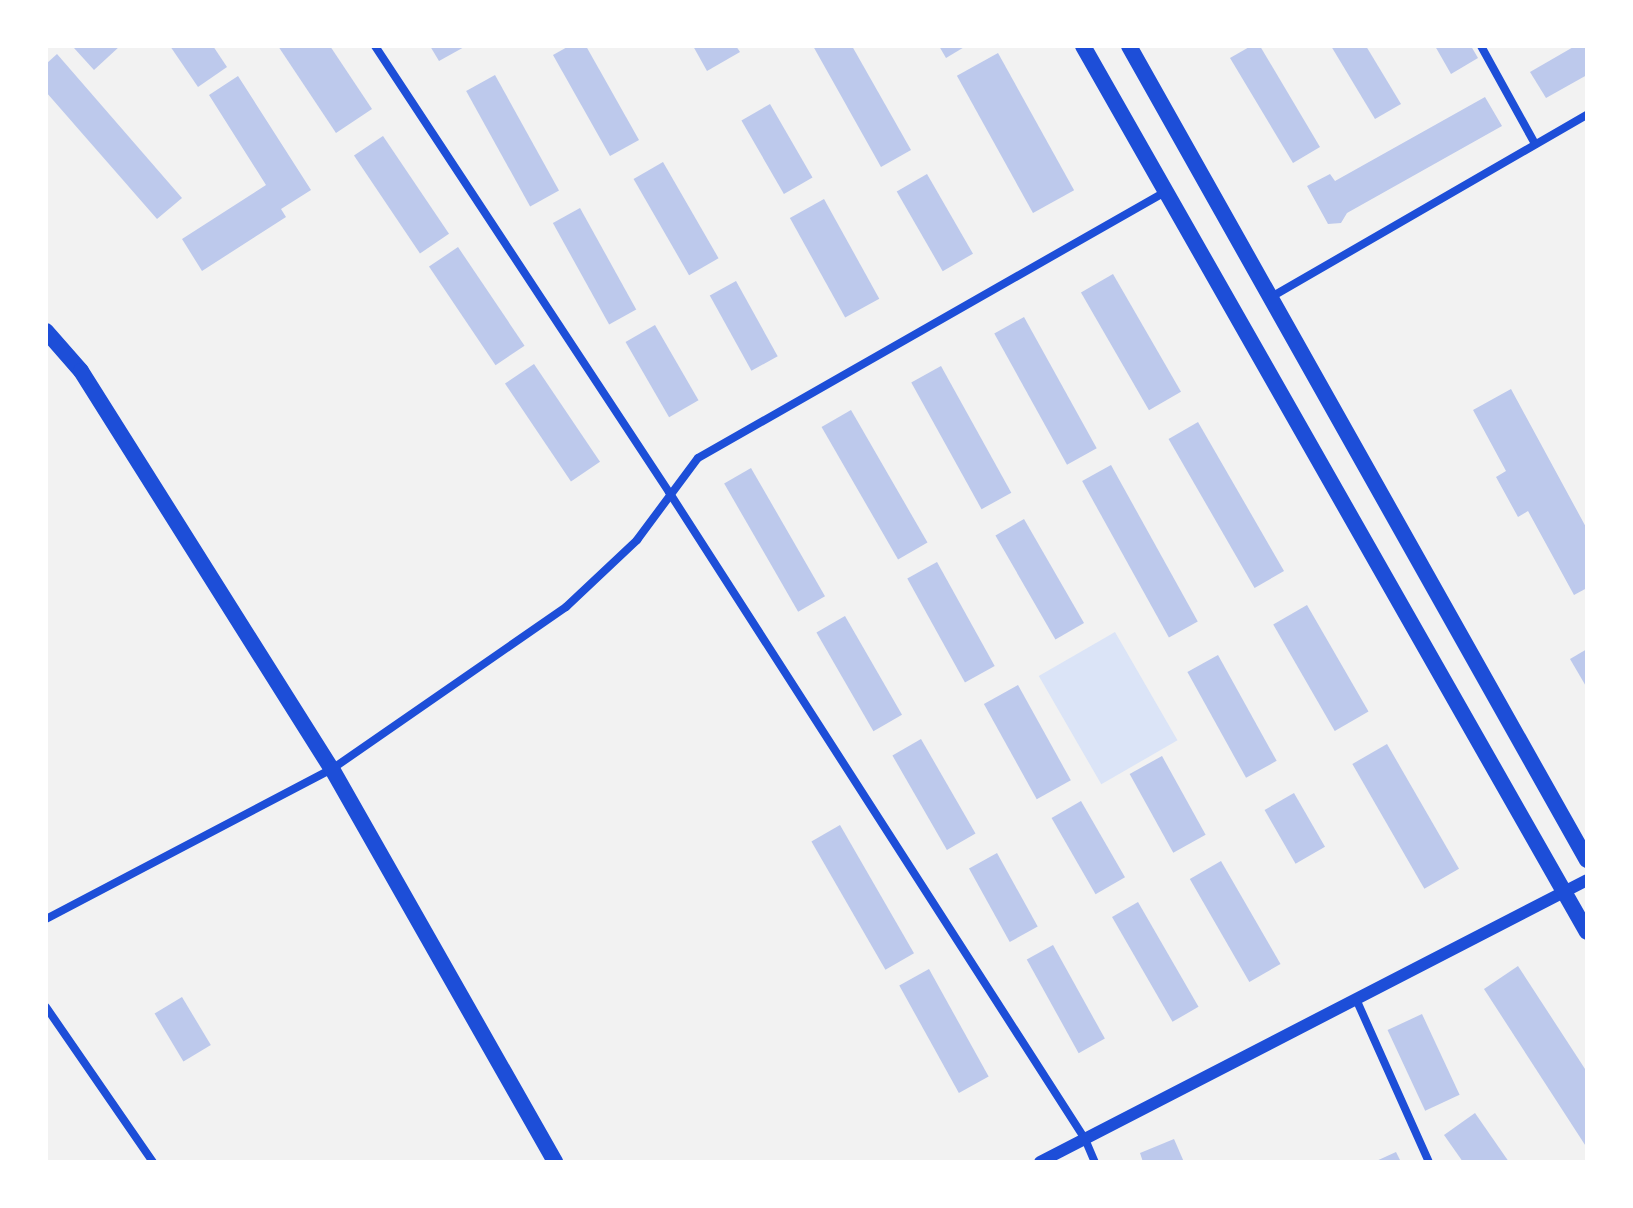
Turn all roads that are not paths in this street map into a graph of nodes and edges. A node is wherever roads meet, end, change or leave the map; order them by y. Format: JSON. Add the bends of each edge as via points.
{"nodes":[{"id":1,"x":375,"y":46,"type":"edge"},
{"id":2,"x":1083,"y":46,"type":"edge"},
{"id":3,"x":1129,"y":46,"type":"edge"},
{"id":4,"x":1481,"y":46,"type":"edge"},
{"id":5,"x":1587,"y":115,"type":"edge"},
{"id":6,"x":1535,"y":144,"type":"junction"},
{"id":7,"x":1165,"y":192,"type":"junction"},
{"id":8,"x":1273,"y":296,"type":"junction"},
{"id":9,"x":46,"y":331,"type":"edge"},
{"id":10,"x":669,"y":492,"type":"junction"},
{"id":11,"x":332,"y":769,"type":"junction"},
{"id":12,"x":1587,"y":860,"type":"edge"},
{"id":13,"x":1587,"y":880,"type":"edge"},
{"id":14,"x":1561,"y":894,"type":"junction"},
{"id":15,"x":46,"y":919,"type":"edge"},
{"id":16,"x":1587,"y":932,"type":"edge"},
{"id":17,"x":1356,"y":999,"type":"junction"},
{"id":18,"x":46,"y":1007,"type":"edge"},
{"id":19,"x":1085,"y":1139,"type":"junction"},
{"id":20,"x":153,"y":1162,"type":"edge"},
{"id":21,"x":555,"y":1162,"type":"edge"},
{"id":22,"x":1040,"y":1162,"type":"edge"},
{"id":23,"x":1095,"y":1162,"type":"edge"},
{"id":24,"x":1429,"y":1162,"type":"edge"}],
"edges":[{"from":1,"to":10,"type":"street"},
{"from":2,"to":7,"type":"main road"},
{"from":3,"to":8,"type":"main road"},
{"from":4,"to":6,"type":"street"},
{"from":5,"to":6,"type":"street"},
{"from":6,"to":8,"type":"street"},
{"from":7,"to":10,"type":"street","via":[[698,458]]},
{"from":7,"to":14,"type":"main road"},
{"from":8,"to":12,"type":"main road"},
{"from":9,"to":11,"type":"main road","via":[[81,371]]},
{"from":10,"to":11,"type":"street","via":[[658,517],[566,607]]},
{"from":10,"to":19,"type":"street"},
{"from":11,"to":15,"type":"street"},
{"from":11,"to":21,"type":"main road"},
{"from":13,"to":14,"type":"street"},
{"from":14,"to":16,"type":"main road"},
{"from":14,"to":17,"type":"street"},
{"from":17,"to":19,"type":"street"},
{"from":17,"to":24,"type":"street"},
{"from":18,"to":20,"type":"street"},
{"from":19,"to":22,"type":"street"},
{"from":19,"to":23,"type":"street"}]}
